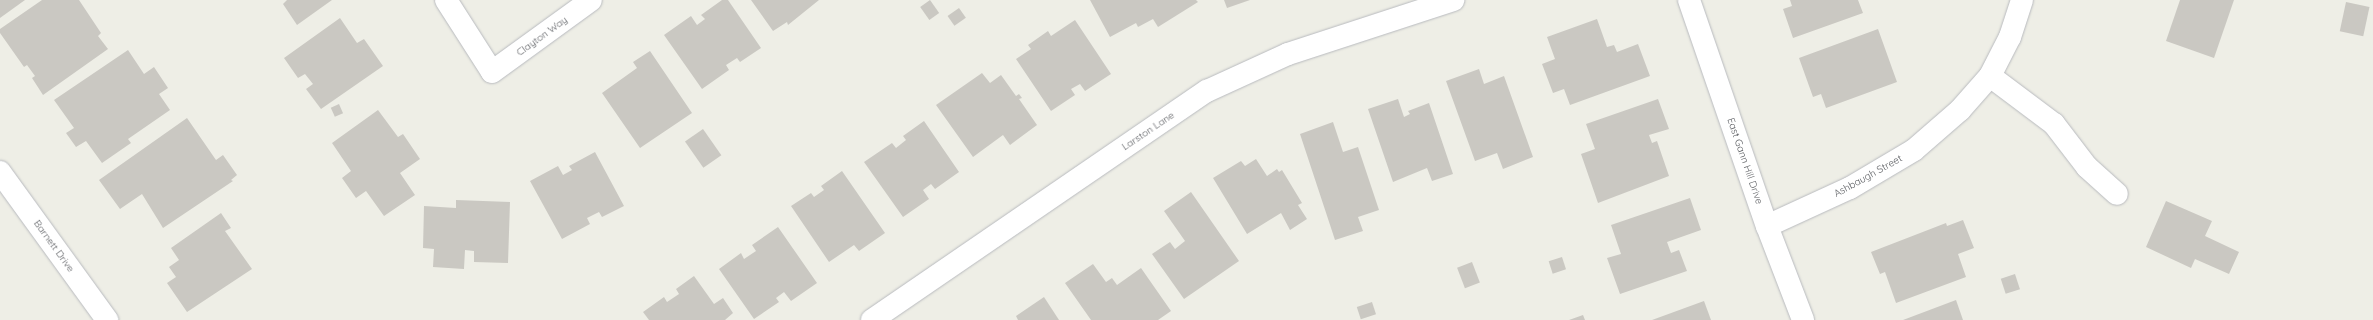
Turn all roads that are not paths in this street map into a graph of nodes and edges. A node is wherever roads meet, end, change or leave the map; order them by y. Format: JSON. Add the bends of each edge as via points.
{"nodes":[{"id":1,"x":446,"y":0,"type":"edge"},
{"id":2,"x":591,"y":0,"type":"edge"},
{"id":3,"x":1453,"y":0,"type":"edge"},
{"id":4,"x":1690,"y":0,"type":"edge"},
{"id":5,"x":2022,"y":0,"type":"edge"},
{"id":6,"x":1990,"y":76,"type":"junction"},
{"id":7,"x":0,"y":172,"type":"edge"},
{"id":8,"x":2117,"y":194,"type":"dead end"},
{"id":9,"x":1767,"y":226,"type":"junction"},
{"id":10,"x":107,"y":320,"type":"edge"},
{"id":11,"x":872,"y":320,"type":"edge"},
{"id":12,"x":1803,"y":320,"type":"edge"}],
"edges":[{"from":1,"to":2,"type":"street","name":"Clayton Way","via":[[492,72]]},
{"from":3,"to":11,"type":"street","name":"Larston Lane","via":[[1288,54],[1207,91]]},
{"from":4,"to":9,"type":"street","name":"East Gann Hill Drive"},
{"from":5,"to":6,"type":"street","name":"Ashbaugh Street","via":[[2010,37]]},
{"from":6,"to":8,"type":"street","via":[[2054,124],[2087,167]]},
{"from":6,"to":9,"type":"street","name":"Ashbaugh Street","via":[[1960,110],[1914,150],[1850,188]]},
{"from":7,"to":10,"type":"street","name":"Barnett Drive"},
{"from":9,"to":12,"type":"street","name":"East Gann Hill Drive"}]}
